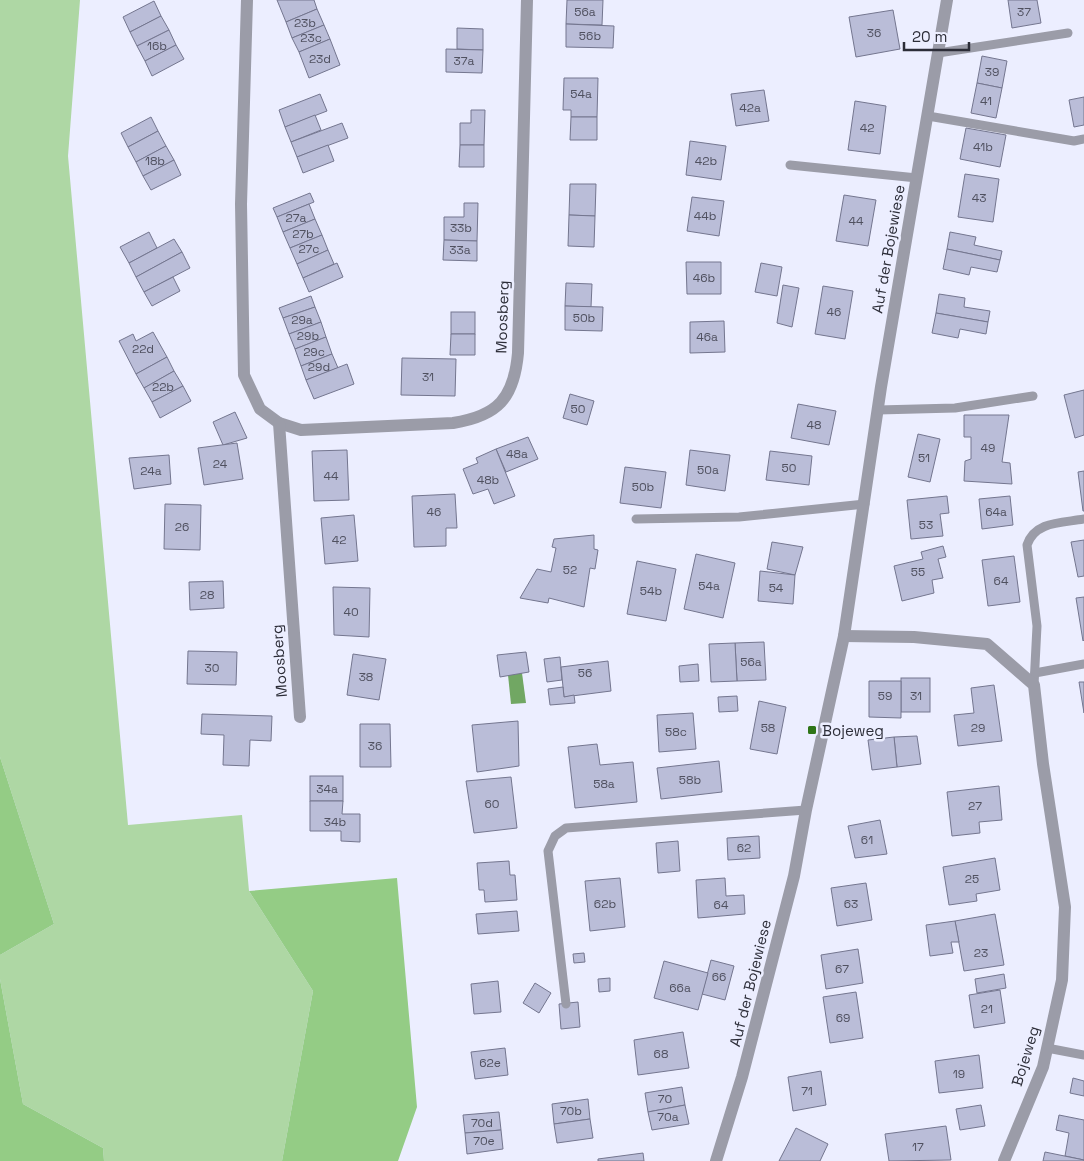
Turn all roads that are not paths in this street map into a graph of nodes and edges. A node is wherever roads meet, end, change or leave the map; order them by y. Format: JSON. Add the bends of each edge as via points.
{"nodes":[{"id":1,"x":247,"y":0,"type":"edge"},
{"id":2,"x":526,"y":0,"type":"edge"},
{"id":3,"x":947,"y":0,"type":"edge"},
{"id":4,"x":1068,"y":33,"type":"dead end"},
{"id":5,"x":938,"y":53,"type":"junction"},
{"id":6,"x":928,"y":116,"type":"junction"},
{"id":7,"x":1084,"y":139,"type":"edge"},
{"id":8,"x":790,"y":165,"type":"dead end"},
{"id":9,"x":917,"y":178,"type":"junction"},
{"id":10,"x":1033,"y":396,"type":"dead end"},
{"id":11,"x":878,"y":410,"type":"junction"},
{"id":12,"x":279,"y":423,"type":"junction"},
{"id":13,"x":865,"y":504,"type":"junction"},
{"id":14,"x":636,"y":519,"type":"dead end"},
{"id":15,"x":1084,"y":520,"type":"edge"},
{"id":16,"x":844,"y":636,"type":"junction"},
{"id":17,"x":1084,"y":664,"type":"edge"},
{"id":18,"x":1034,"y":679,"type":"junction"},
{"id":19,"x":300,"y":717,"type":"dead end"},
{"id":20,"x":806,"y":810,"type":"junction"},
{"id":21,"x":566,"y":1004,"type":"dead end"},
{"id":22,"x":1047,"y":1048,"type":"junction"},
{"id":23,"x":1084,"y":1055,"type":"edge"},
{"id":24,"x":716,"y":1161,"type":"edge"},
{"id":25,"x":1004,"y":1161,"type":"edge"}],
"edges":[{"from":1,"to":12,"type":"street","name":"Moosberg","via":[[240,204],[244,375],[260,409]]},
{"from":2,"to":12,"type":"street","name":"Moosberg","via":[[518,353],[511,390],[488,412],[472,420],[453,423],[301,430]]},
{"from":3,"to":5,"type":"street","name":"Auf der Bojewiese"},
{"from":4,"to":5,"type":"lane"},
{"from":5,"to":6,"type":"street","name":"Auf der Bojewiese"},
{"from":6,"to":7,"type":"lane","via":[[1074,141]]},
{"from":6,"to":9,"type":"street","name":"Auf der Bojewiese"},
{"from":8,"to":9,"type":"lane"},
{"from":9,"to":11,"type":"street","name":"Auf der Bojewiese"},
{"from":10,"to":11,"type":"lane","via":[[955,408]]},
{"from":11,"to":13,"type":"street","name":"Auf der Bojewiese"},
{"from":12,"to":19,"type":"street","name":"Moosberg"},
{"from":13,"to":14,"type":"lane","via":[[739,517]]},
{"from":13,"to":16,"type":"street","name":"Auf der Bojewiese"},
{"from":15,"to":18,"type":"lane","via":[[1039,527],[1027,545],[1037,626]]},
{"from":16,"to":18,"type":"street","via":[[987,644]]},
{"from":16,"to":20,"type":"street","name":"Auf der Bojewiese"},
{"from":17,"to":18,"type":"lane"},
{"from":18,"to":22,"type":"street","name":"Bojeweg","via":[[1043,764],[1065,907],[1062,980]]},
{"from":20,"to":21,"type":"lane","via":[[566,828],[555,836],[548,850]]},
{"from":20,"to":24,"type":"street","name":"Auf der Bojewiese","via":[[794,876],[768,981]]},
{"from":22,"to":23,"type":"lane"},
{"from":22,"to":25,"type":"street","name":"Bojeweg","via":[[1043,1067]]}]}
